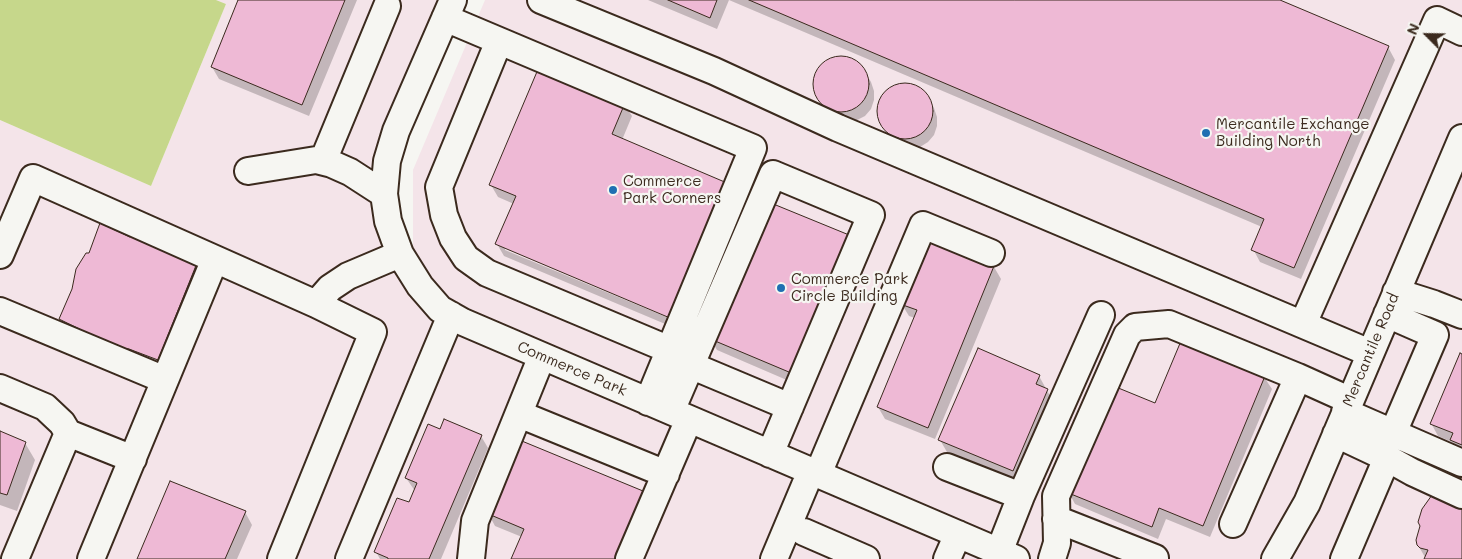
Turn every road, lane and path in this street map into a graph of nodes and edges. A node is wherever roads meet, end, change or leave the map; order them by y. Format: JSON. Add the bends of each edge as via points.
{"nodes":[{"id":1,"x":541,"y":0,"type":"edge"},
{"id":2,"x":387,"y":6,"type":"dead end"},
{"id":3,"x":449,"y":9,"type":"edge"},
{"id":4,"x":1442,"y":10,"type":"edge"},
{"id":5,"x":1462,"y":32,"type":"edge"},
{"id":6,"x":499,"y":40,"type":"junction"},
{"id":7,"x":1462,"y":138,"type":"edge"},
{"id":8,"x":323,"y":161,"type":"junction"},
{"id":9,"x":248,"y":172,"type":"dead end"},
{"id":10,"x":384,"y":194,"type":"junction"},
{"id":11,"x":0,"y":254,"type":"edge"},
{"id":12,"x":400,"y":254,"type":"junction"},
{"id":13,"x":991,"y":254,"type":"dead end"},
{"id":14,"x":215,"y":259,"type":"junction"},
{"id":15,"x":1392,"y":303,"type":"junction"},
{"id":16,"x":316,"y":304,"type":"junction"},
{"id":17,"x":1459,"y":307,"type":"edge"},
{"id":18,"x":0,"y":311,"type":"edge"},
{"id":19,"x":1101,"y":314,"type":"dead end"},
{"id":20,"x":451,"y":316,"type":"junction"},
{"id":21,"x":1302,"y":324,"type":"junction"},
{"id":22,"x":1370,"y":353,"type":"junction"},
{"id":23,"x":542,"y":356,"type":"junction"},
{"id":24,"x":680,"y":357,"type":"junction"},
{"id":25,"x":1298,"y":377,"type":"junction"},
{"id":26,"x":165,"y":380,"type":"junction"},
{"id":27,"x":0,"y":388,"type":"edge"},
{"id":28,"x":790,"y":407,"type":"junction"},
{"id":29,"x":518,"y":414,"type":"junction"},
{"id":30,"x":677,"y":414,"type":"junction"},
{"id":31,"x":1343,"y":416,"type":"junction"},
{"id":32,"x":68,"y":433,"type":"junction"},
{"id":33,"x":1393,"y":433,"type":"junction"},
{"id":34,"x":770,"y":454,"type":"junction"},
{"id":35,"x":1387,"y":458,"type":"junction"},
{"id":36,"x":133,"y":460,"type":"junction"},
{"id":37,"x":1462,"y":463,"type":"edge"},
{"id":38,"x":946,"y":467,"type":"dead end"},
{"id":39,"x":666,"y":474,"type":"junction"},
{"id":40,"x":819,"y":475,"type":"junction"},
{"id":41,"x":1462,"y":495,"type":"edge"},
{"id":42,"x":1021,"y":496,"type":"junction"},
{"id":43,"x":1056,"y":519,"type":"junction"},
{"id":44,"x":1233,"y":524,"type":"dead end"},
{"id":45,"x":804,"y":532,"type":"junction"},
{"id":46,"x":1292,"y":532,"type":"junction"},
{"id":47,"x":958,"y":534,"type":"junction"},
{"id":48,"x":1007,"y":555,"type":"edge"},
{"id":49,"x":1155,"y":558,"type":"edge"},
{"id":50,"x":15,"y":559,"type":"edge"},
{"id":51,"x":91,"y":559,"type":"edge"},
{"id":52,"x":281,"y":559,"type":"edge"},
{"id":53,"x":349,"y":559,"type":"edge"},
{"id":54,"x":471,"y":559,"type":"edge"},
{"id":55,"x":629,"y":559,"type":"edge"},
{"id":56,"x":646,"y":559,"type":"edge"},
{"id":57,"x":774,"y":559,"type":"edge"},
{"id":58,"x":793,"y":559,"type":"edge"},
{"id":59,"x":866,"y":559,"type":"edge"},
{"id":60,"x":947,"y":559,"type":"edge"},
{"id":61,"x":1052,"y":559,"type":"edge"},
{"id":62,"x":1263,"y":559,"type":"edge"},
{"id":63,"x":1275,"y":559,"type":"edge"},
{"id":64,"x":1344,"y":559,"type":"edge"}],
"edges":[{"from":1,"to":21,"type":"street"},
{"from":2,"to":8,"type":"street"},
{"from":3,"to":6,"type":"street"},
{"from":3,"to":10,"type":"street","name":"Commerce Park","via":[[396,132],[387,161]]},
{"from":4,"to":5,"type":"street"},
{"from":4,"to":21,"type":"street"},
{"from":6,"to":24,"type":"street","via":[[439,187],[444,215],[453,238],[466,258],[487,273]]},
{"from":6,"to":24,"type":"street","via":[[753,148]]},
{"from":7,"to":15,"type":"street","name":"Mercantile Road"},
{"from":8,"to":9,"type":"street"},
{"from":8,"to":10,"type":"street","via":[[350,172]]},
{"from":10,"to":12,"type":"street","name":"Commerce Park","via":[[388,221]]},
{"from":11,"to":14,"type":"street","via":[[33,178]]},
{"from":12,"to":16,"type":"street","via":[[348,276],[330,288]]},
{"from":12,"to":20,"type":"street","name":"Commerce Park","via":[[420,286],[440,309]]},
{"from":13,"to":40,"type":"street","via":[[923,225]]},
{"from":14,"to":16,"type":"street"},
{"from":14,"to":26,"type":"street"},
{"from":15,"to":17,"type":"street"},
{"from":15,"to":22,"type":"street","name":"Mercantile Road"},
{"from":15,"to":33,"type":"street","via":[[1435,335]]},
{"from":16,"to":52,"type":"street","via":[[373,332]]},
{"from":18,"to":26,"type":"street"},
{"from":19,"to":42,"type":"street"},
{"from":20,"to":23,"type":"street","name":"Commerce Park"},
{"from":20,"to":53,"type":"street"},
{"from":21,"to":22,"type":"street"},
{"from":22,"to":31,"type":"street","name":"Mercantile Road"},
{"from":23,"to":29,"type":"street"},
{"from":23,"to":30,"type":"street","name":"Commerce Park"},
{"from":24,"to":28,"type":"street"},
{"from":24,"to":28,"type":"street","via":[[773,174],[872,215]]},
{"from":24,"to":30,"type":"street"},
{"from":25,"to":31,"type":"street"},
{"from":25,"to":43,"type":"street","via":[[1169,324],[1135,327],[1127,335],[1056,496]]},
{"from":25,"to":44,"type":"street"},
{"from":26,"to":36,"type":"street"},
{"from":27,"to":32,"type":"street","via":[[45,407]]},
{"from":28,"to":34,"type":"street"},
{"from":29,"to":39,"type":"street"},
{"from":29,"to":54,"type":"street","via":[[475,521]]},
{"from":30,"to":34,"type":"street","name":"Commerce Park"},
{"from":30,"to":39,"type":"street"},
{"from":30,"to":56,"type":"street"},
{"from":31,"to":33,"type":"street"},
{"from":31,"to":35,"type":"street"},
{"from":31,"to":46,"type":"street","name":"Mercantile Road"},
{"from":32,"to":36,"type":"street"},
{"from":32,"to":50,"type":"street"},
{"from":33,"to":37,"type":"street"},
{"from":34,"to":40,"type":"street","name":"Commerce Park"},
{"from":35,"to":41,"type":"street"},
{"from":35,"to":64,"type":"street"},
{"from":36,"to":51,"type":"street"},
{"from":38,"to":42,"type":"street"},
{"from":39,"to":55,"type":"street"},
{"from":40,"to":45,"type":"street"},
{"from":40,"to":47,"type":"street","name":"Commerce Park"},
{"from":40,"to":57,"type":"street"},
{"from":42,"to":48,"type":"street"},
{"from":43,"to":49,"type":"street"},
{"from":43,"to":61,"type":"street","via":[[1057,543]]},
{"from":45,"to":58,"type":"street"},
{"from":45,"to":59,"type":"street"},
{"from":46,"to":62,"type":"street"},
{"from":46,"to":63,"type":"street","name":"Mercantile Road"},
{"from":47,"to":48,"type":"street","name":"Commerce Park"},
{"from":47,"to":60,"type":"street"}]}
